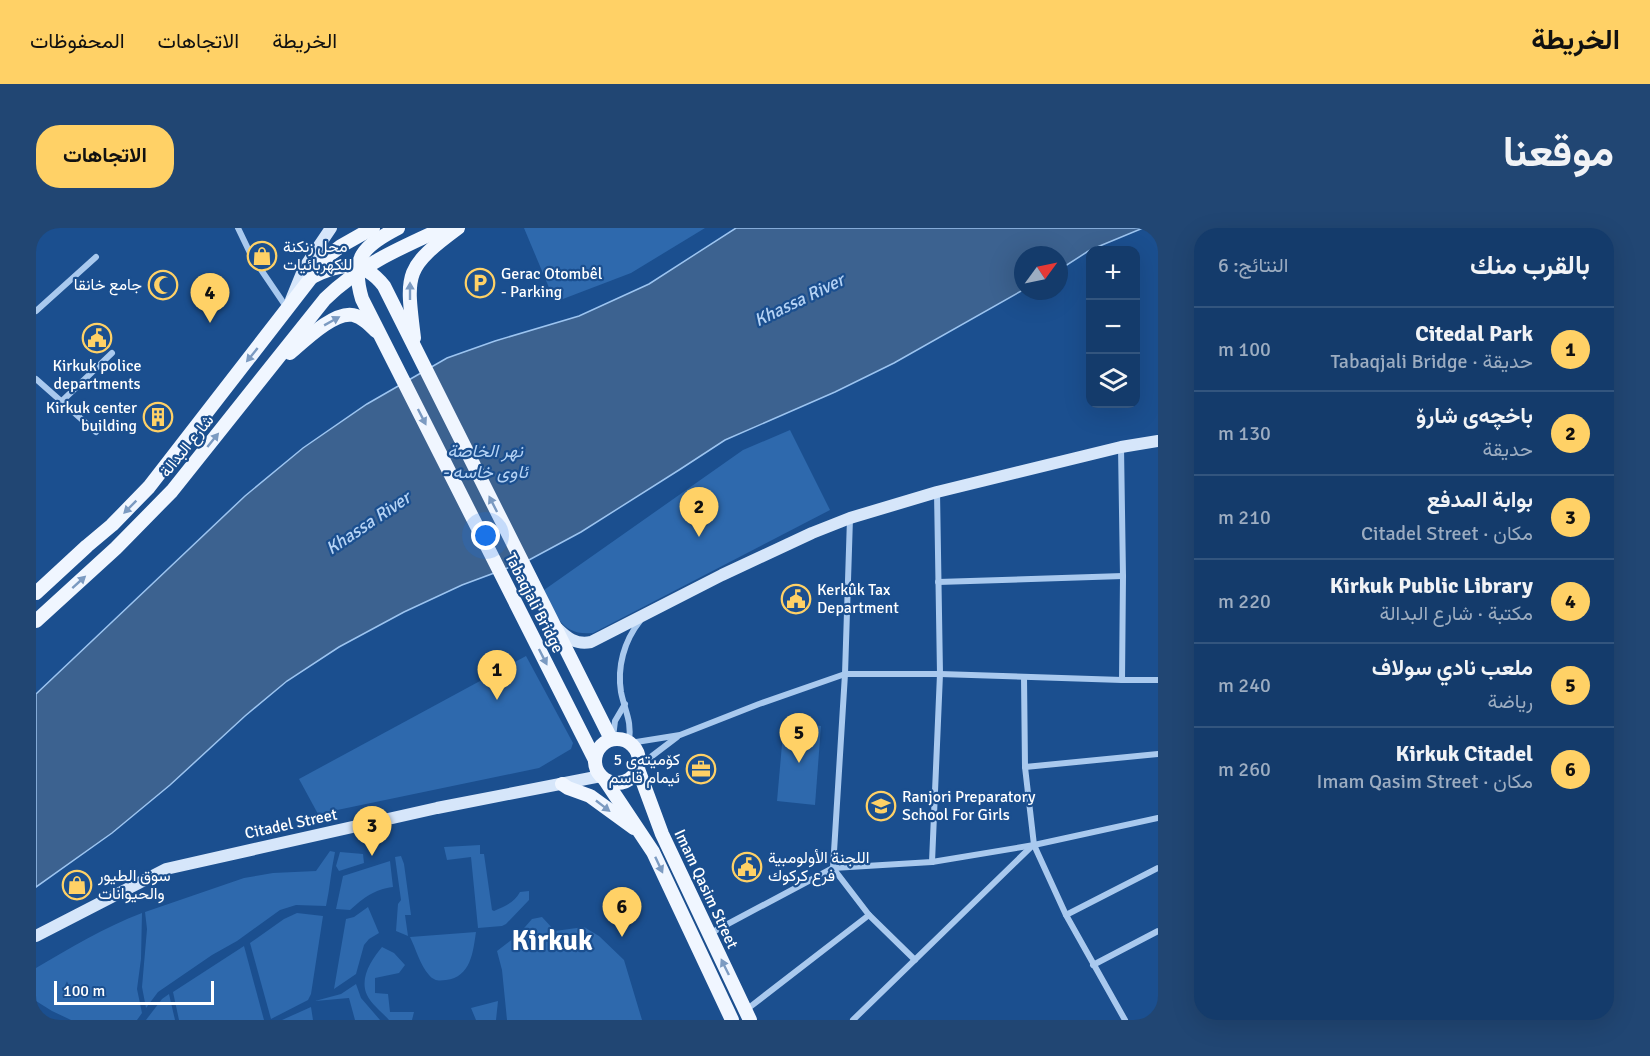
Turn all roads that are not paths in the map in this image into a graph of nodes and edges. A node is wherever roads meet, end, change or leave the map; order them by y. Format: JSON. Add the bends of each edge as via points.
{"nodes":[{"id":1,"x":237,"y":228,"type":"edge"},
{"id":2,"x":331,"y":228,"type":"edge"},
{"id":3,"x":373,"y":228,"type":"edge"},
{"id":4,"x":398,"y":228,"type":"edge"},
{"id":5,"x":444,"y":228,"type":"edge"},
{"id":6,"x":458,"y":228,"type":"edge"},
{"id":7,"x":96,"y":257,"type":"dead end"},
{"id":8,"x":357,"y":272,"type":"junction"},
{"id":9,"x":312,"y":277,"type":"junction"},
{"id":10,"x":288,"y":308,"type":"junction"},
{"id":11,"x":36,"y":311,"type":"edge"},
{"id":12,"x":381,"y":335,"type":"junction"},
{"id":13,"x":417,"y":352,"type":"junction"},
{"id":14,"x":112,"y":353,"type":"dead end"},
{"id":15,"x":270,"y":370,"type":"junction"},
{"id":16,"x":36,"y":378,"type":"edge"},
{"id":17,"x":62,"y":401,"type":"junction"},
{"id":18,"x":96,"y":432,"type":"dead end"},
{"id":19,"x":1158,"y":441,"type":"edge"},
{"id":20,"x":1121,"y":447,"type":"junction"},
{"id":21,"x":937,"y":492,"type":"junction"},
{"id":22,"x":850,"y":518,"type":"junction"},
{"id":23,"x":1123,"y":576,"type":"junction"},
{"id":24,"x":939,"y":582,"type":"junction"},
{"id":25,"x":36,"y":594,"type":"edge"},
{"id":26,"x":644,"y":616,"type":"junction"},
{"id":27,"x":36,"y":621,"type":"edge"},
{"id":28,"x":554,"y":625,"type":"junction"},
{"id":29,"x":845,"y":674,"type":"junction"},
{"id":30,"x":940,"y":674,"type":"junction"},
{"id":31,"x":1024,"y":677,"type":"junction"},
{"id":32,"x":1122,"y":680,"type":"junction"},
{"id":33,"x":1158,"y":680,"type":"edge"},
{"id":34,"x":625,"y":704,"type":"junction"},
{"id":35,"x":680,"y":735,"type":"junction"},
{"id":36,"x":612,"y":739,"type":"junction"},
{"id":37,"x":629,"y":742,"type":"junction"},
{"id":38,"x":1158,"y":754,"type":"edge"},
{"id":39,"x":595,"y":760,"type":"junction"},
{"id":40,"x":638,"y":767,"type":"junction"},
{"id":41,"x":1025,"y":767,"type":"junction"},
{"id":42,"x":603,"y":778,"type":"junction"},
{"id":43,"x":562,"y":784,"type":"junction"},
{"id":44,"x":1158,"y":818,"type":"edge"},
{"id":45,"x":641,"y":833,"type":"junction"},
{"id":46,"x":1034,"y":845,"type":"junction"},
{"id":47,"x":932,"y":862,"type":"junction"},
{"id":48,"x":833,"y":868,"type":"junction"},
{"id":49,"x":1158,"y":868,"type":"edge"},
{"id":50,"x":869,"y":915,"type":"junction"},
{"id":51,"x":1066,"y":915,"type":"junction"},
{"id":52,"x":1158,"y":931,"type":"edge"},
{"id":53,"x":709,"y":934,"type":"junction"},
{"id":54,"x":36,"y":936,"type":"edge"},
{"id":55,"x":915,"y":960,"type":"junction"},
{"id":56,"x":1093,"y":965,"type":"junction"},
{"id":57,"x":747,"y":1015,"type":"edge"},
{"id":58,"x":732,"y":1020,"type":"edge"},
{"id":59,"x":853,"y":1020,"type":"edge"},
{"id":60,"x":1125,"y":1020,"type":"edge"}],
"edges":[{"from":1,"to":10,"type":"street"},
{"from":2,"to":10,"type":"street","via":[[304,268]]},
{"from":3,"to":9,"type":"main road","name":"شارع البدالة","via":[[328,256]]},
{"from":4,"to":8,"type":"main road","via":[[362,254]]},
{"from":5,"to":8,"type":"main road"},
{"from":13,"to":6,"type":"main road","one_way":true,"via":[[410,295],[413,272],[425,254]]},
{"from":7,"to":11,"type":"street"},
{"from":8,"to":9,"type":"main road","via":[[338,267]]},
{"from":8,"to":12,"type":"main road","name":"Tabaqjali Bridge","via":[[363,299]]},
{"from":8,"to":13,"type":"main road","name":"Tabaqjali Bridge","via":[[373,274],[384,286]]},
{"from":8,"to":15,"type":"main road","name":"شارع البدالة","via":[[325,299]]},
{"from":9,"to":10,"type":"main road","name":"شارع البدالة"},
{"from":10,"to":25,"type":"main road","name":"شارع البدالة","one_way":true,"via":[[149,487]]},
{"from":15,"to":12,"type":"main road","one_way":true,"via":[[320,329],[345,315],[360,318]]},
{"from":12,"to":39,"type":"main road","name":"Tabaqjali Bridge","one_way":true},
{"from":28,"to":13,"type":"main road","name":"Tabaqjali Bridge","one_way":true},
{"from":14,"to":17,"type":"street"},
{"from":27,"to":15,"type":"main road","name":"شارع البدالة","one_way":true,"via":[[172,491]]},
{"from":16,"to":17,"type":"street"},
{"from":17,"to":18,"type":"street"},
{"from":19,"to":20,"type":"street"},
{"from":20,"to":21,"type":"street"},
{"from":20,"to":23,"type":"street"},
{"from":21,"to":22,"type":"street"},
{"from":21,"to":24,"type":"street"},
{"from":22,"to":26,"type":"street","via":[[722,575]]},
{"from":22,"to":29,"type":"street"},
{"from":23,"to":24,"type":"street"},
{"from":23,"to":32,"type":"street"},
{"from":24,"to":30,"type":"street"},
{"from":26,"to":28,"type":"street","via":[[584,643],[571,640]]},
{"from":26,"to":34,"type":"street","via":[[628,638],[622,658],[620,678]]},
{"from":28,"to":36,"type":"main road","name":"Tabaqjali Bridge"},
{"from":29,"to":30,"type":"street"},
{"from":29,"to":35,"type":"street"},
{"from":29,"to":48,"type":"street"},
{"from":30,"to":31,"type":"street"},
{"from":30,"to":47,"type":"street"},
{"from":31,"to":32,"type":"street"},
{"from":31,"to":41,"type":"street"},
{"from":32,"to":33,"type":"street"},
{"from":34,"to":36,"type":"street","via":[[615,720]]},
{"from":34,"to":37,"type":"street"},
{"from":35,"to":37,"type":"street"},
{"from":35,"to":40,"type":"street"},
{"from":36,"to":37,"type":"main road"},
{"from":36,"to":39,"type":"main road","via":[[598,749]]},
{"from":37,"to":40,"type":"main road","via":[[638,753]]},
{"from":38,"to":41,"type":"street"},
{"from":39,"to":42,"type":"main road","via":[[597,772]]},
{"from":40,"to":42,"type":"main road","via":[[624,782]]},
{"from":40,"to":53,"type":"main road","name":"Imam Qasim Street","via":[[662,834]]},
{"from":41,"to":46,"type":"street"},
{"from":42,"to":43,"type":"street","name":"Citadel Street"},
{"from":42,"to":45,"type":"main road","name":"Imam Qasim Street"},
{"from":43,"to":45,"type":"main road","one_way":true,"via":[[590,796]]},
{"from":43,"to":54,"type":"street","name":"Citadel Street","via":[[166,868]]},
{"from":44,"to":46,"type":"street"},
{"from":45,"to":58,"type":"main road","name":"Imam Qasim Street","one_way":true},
{"from":46,"to":47,"type":"street"},
{"from":46,"to":51,"type":"street"},
{"from":46,"to":55,"type":"street"},
{"from":47,"to":48,"type":"street"},
{"from":48,"to":50,"type":"street"},
{"from":48,"to":53,"type":"street"},
{"from":49,"to":51,"type":"street"},
{"from":50,"to":55,"type":"street"},
{"from":50,"to":57,"type":"street"},
{"from":51,"to":56,"type":"street"},
{"from":52,"to":56,"type":"street"},
{"from":57,"to":53,"type":"main road","name":"Imam Qasim Street","one_way":true},
{"from":55,"to":59,"type":"street"},
{"from":56,"to":60,"type":"street"}]}
